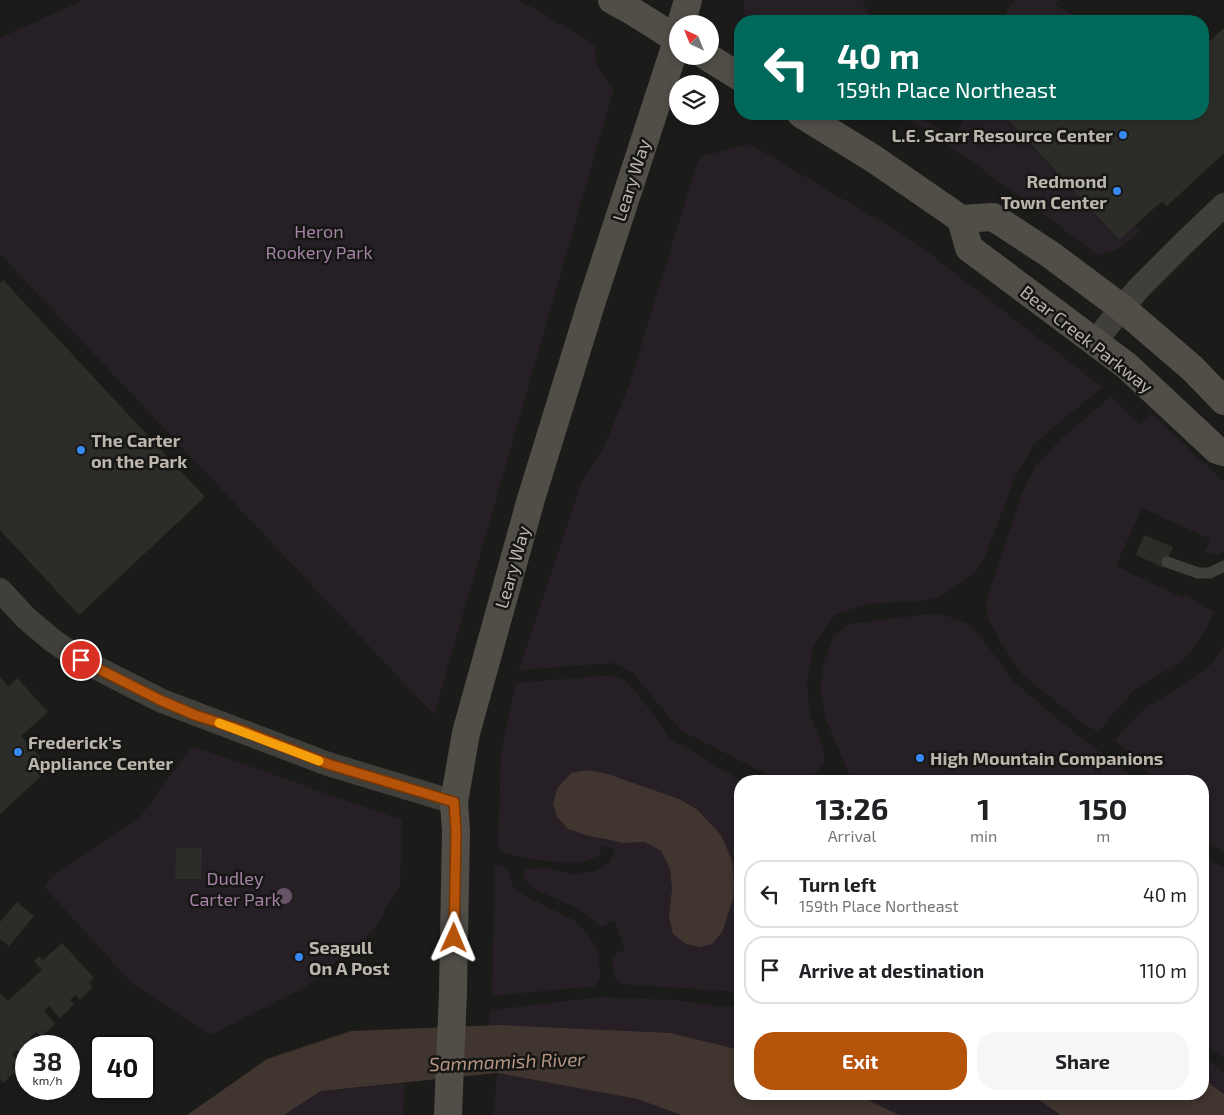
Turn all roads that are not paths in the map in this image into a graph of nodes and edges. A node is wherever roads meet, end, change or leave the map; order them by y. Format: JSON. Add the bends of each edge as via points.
{"nodes":[{"id":1,"x":612,"y":0,"type":"edge"},
{"id":2,"x":688,"y":0,"type":"edge"},
{"id":3,"x":684,"y":15,"type":"edge"},
{"id":4,"x":669,"y":34,"type":"edge"},
{"id":5,"x":669,"y":64,"type":"edge"},
{"id":6,"x":719,"y":64,"type":"edge"},
{"id":7,"x":734,"y":72,"type":"edge"},
{"id":8,"x":810,"y":120,"type":"edge"},
{"id":9,"x":1224,"y":205,"type":"edge"},
{"id":10,"x":961,"y":219,"type":"junction"},
{"id":11,"x":1122,"y":308,"type":"junction"},
{"id":12,"x":1095,"y":341,"type":"junction"},
{"id":13,"x":1224,"y":401,"type":"edge"},
{"id":14,"x":1224,"y":452,"type":"edge"},
{"id":15,"x":1166,"y":562,"type":"dead end"},
{"id":16,"x":1224,"y":566,"type":"edge"},
{"id":17,"x":0,"y":590,"type":"edge"},
{"id":18,"x":454,"y":802,"type":"junction"},
{"id":19,"x":448,"y":1115,"type":"edge"}],
"edges":[{"from":1,"to":4,"type":"street"},
{"from":2,"to":3,"type":"street"},
{"from":5,"to":18,"type":"street","name":"Leary Way","via":[[529,508],[466,733]]},
{"from":6,"to":7,"type":"street"},
{"from":8,"to":10,"type":"street","via":[[874,159]]},
{"from":9,"to":11,"type":"street"},
{"from":10,"to":11,"type":"street","via":[[993,217]]},
{"from":10,"to":12,"type":"street","name":"Bear Creek Parkway","via":[[969,248]]},
{"from":11,"to":12,"type":"street"},
{"from":11,"to":13,"type":"street","via":[[1192,368]]},
{"from":12,"to":14,"type":"street","name":"Bear Creek Parkway","via":[[1127,366],[1217,450]]},
{"from":15,"to":16,"type":"lane","via":[[1198,573],[1210,573]]},
{"from":17,"to":18,"type":"street","via":[[26,618],[81,660],[162,701],[328,764]]},
{"from":18,"to":19,"type":"street","name":"Leary Way","via":[[453,992]]}]}
